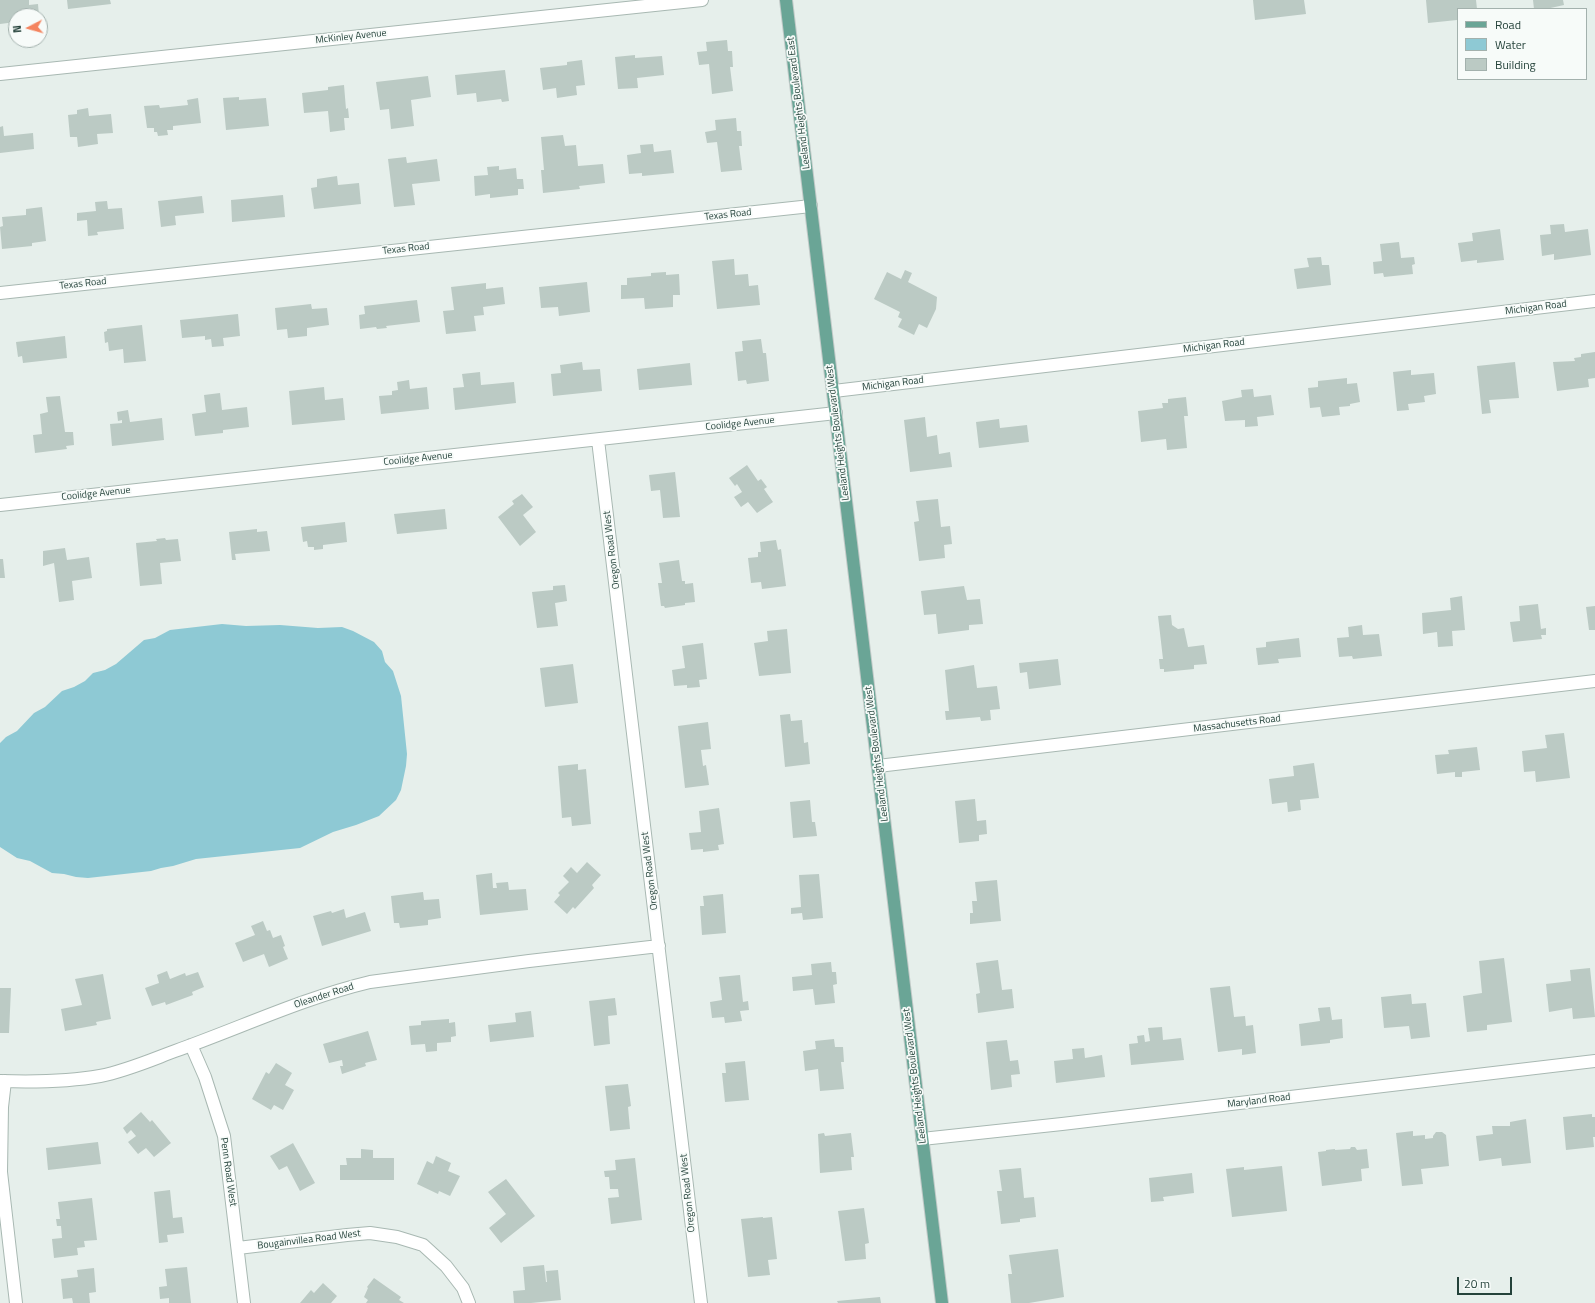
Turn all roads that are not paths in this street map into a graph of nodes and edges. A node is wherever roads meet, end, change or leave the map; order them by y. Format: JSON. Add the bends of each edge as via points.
{"nodes":[{"id":1,"x":702,"y":0,"type":"edge"},
{"id":2,"x":786,"y":0,"type":"edge"},
{"id":3,"x":0,"y":74,"type":"edge"},
{"id":4,"x":811,"y":206,"type":"junction"},
{"id":5,"x":0,"y":293,"type":"edge"},
{"id":6,"x":1595,"y":301,"type":"edge"},
{"id":7,"x":834,"y":391,"type":"junction"},
{"id":8,"x":836,"y":413,"type":"junction"},
{"id":9,"x":598,"y":440,"type":"junction"},
{"id":10,"x":0,"y":504,"type":"edge"},
{"id":11,"x":1595,"y":681,"type":"edge"},
{"id":12,"x":878,"y":766,"type":"junction"},
{"id":13,"x":659,"y":946,"type":"junction"},
{"id":14,"x":192,"y":1045,"type":"junction"},
{"id":15,"x":1595,"y":1061,"type":"edge"},
{"id":16,"x":3,"y":1081,"type":"edge"},
{"id":17,"x":922,"y":1139,"type":"junction"},
{"id":18,"x":238,"y":1248,"type":"junction"},
{"id":19,"x":16,"y":1303,"type":"edge"},
{"id":20,"x":244,"y":1303,"type":"edge"},
{"id":21,"x":469,"y":1303,"type":"edge"},
{"id":22,"x":701,"y":1303,"type":"edge"},
{"id":23,"x":942,"y":1303,"type":"edge"}],
"edges":[{"from":1,"to":3,"type":"street","name":"McKinley Avenue"},
{"from":2,"to":4,"type":"main road","name":"Leeland Heights Boulevard East"},
{"from":4,"to":5,"type":"street","name":"Texas Road"},
{"from":4,"to":7,"type":"main road","name":"Leeland Heights Boulevard West"},
{"from":6,"to":7,"type":"street","name":"Michigan Road"},
{"from":7,"to":8,"type":"main road","name":"Leeland Heights Boulevard West"},
{"from":8,"to":9,"type":"street","name":"Coolidge Avenue"},
{"from":8,"to":12,"type":"main road","name":"Leeland Heights Boulevard West"},
{"from":9,"to":10,"type":"street","name":"Coolidge Avenue"},
{"from":9,"to":13,"type":"street","name":"Oregon Road West"},
{"from":11,"to":12,"type":"street","name":"Massachusetts Road"},
{"from":12,"to":17,"type":"main road","name":"Leeland Heights Boulevard West"},
{"from":13,"to":14,"type":"street","name":"Oleander Road","via":[[370,982],[299,1004]]},
{"from":13,"to":22,"type":"street","name":"Oregon Road West"},
{"from":14,"to":16,"type":"street","name":"Oleander Road","via":[[101,1076],[55,1081]]},
{"from":14,"to":18,"type":"street","name":"Penn Road West","via":[[224,1136]]},
{"from":15,"to":17,"type":"street","name":"Maryland Road"},
{"from":16,"to":19,"type":"street","via":[[1,1172]]},
{"from":17,"to":23,"type":"main road","name":"Leeland Heights Boulevard West"},
{"from":18,"to":20,"type":"street","name":"Penn Road West"},
{"from":18,"to":21,"type":"street","name":"Bougainvillea Road West","via":[[370,1233],[397,1237],[423,1245],[446,1266],[463,1288]]}]}
